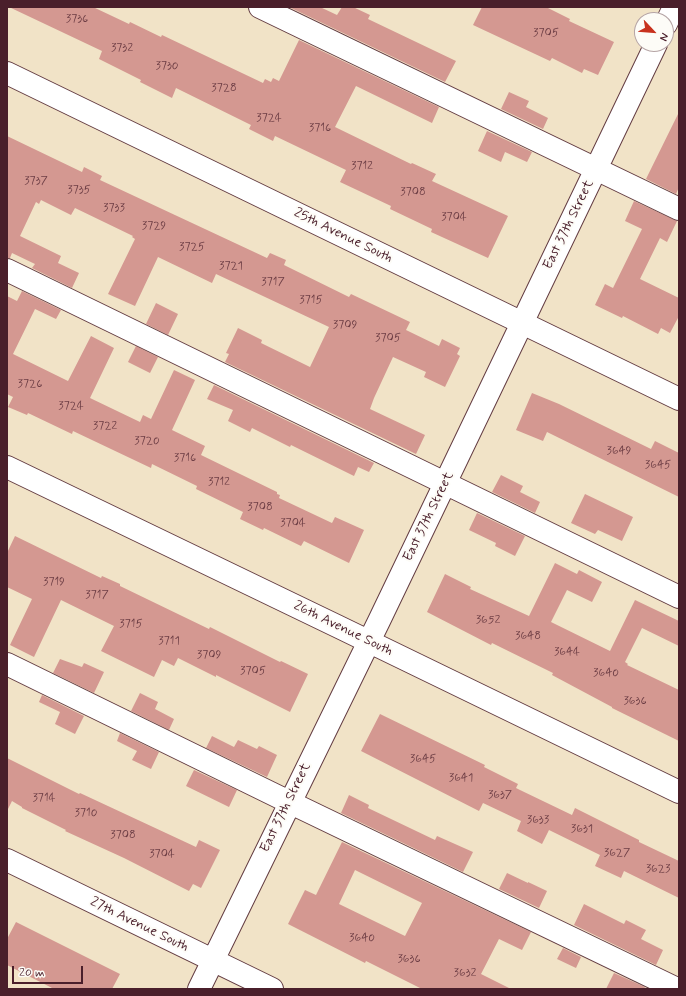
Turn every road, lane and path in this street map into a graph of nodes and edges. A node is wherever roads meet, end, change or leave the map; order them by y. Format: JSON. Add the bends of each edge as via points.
{"nodes":[{"id":1,"x":260,"y":7,"type":"edge"},
{"id":2,"x":652,"y":52,"type":"edge"},
{"id":3,"x":7,"y":73,"type":"edge"},
{"id":4,"x":596,"y":168,"type":"junction"},
{"id":5,"x":679,"y":209,"type":"edge"},
{"id":6,"x":7,"y":270,"type":"edge"},
{"id":7,"x":522,"y":323,"type":"junction"},
{"id":8,"x":679,"y":399,"type":"edge"},
{"id":9,"x":7,"y":468,"type":"edge"},
{"id":10,"x":445,"y":483,"type":"junction"},
{"id":11,"x":679,"y":596,"type":"edge"},
{"id":12,"x":369,"y":641,"type":"junction"},
{"id":13,"x":7,"y":664,"type":"edge"},
{"id":14,"x":679,"y":792,"type":"edge"},
{"id":15,"x":289,"y":802,"type":"junction"},
{"id":16,"x":7,"y":860,"type":"edge"},
{"id":17,"x":213,"y":960,"type":"junction"},
{"id":18,"x":199,"y":989,"type":"edge"},
{"id":19,"x":272,"y":989,"type":"edge"},
{"id":20,"x":677,"y":989,"type":"edge"}],
"edges":[{"from":1,"to":4,"type":"street"},
{"from":2,"to":4,"type":"street","name":"East 37th Street"},
{"from":3,"to":7,"type":"street","name":"25th Avenue South"},
{"from":4,"to":5,"type":"street"},
{"from":4,"to":7,"type":"street","name":"East 37th Street"},
{"from":6,"to":10,"type":"street"},
{"from":7,"to":8,"type":"street","name":"25th Avenue South"},
{"from":7,"to":10,"type":"street","name":"East 37th Street"},
{"from":9,"to":12,"type":"street","name":"26th Avenue South"},
{"from":10,"to":11,"type":"street"},
{"from":10,"to":12,"type":"street","name":"East 37th Street"},
{"from":12,"to":14,"type":"street","name":"26th Avenue South"},
{"from":12,"to":15,"type":"street","name":"East 37th Street"},
{"from":13,"to":15,"type":"street"},
{"from":15,"to":17,"type":"street","name":"East 37th Street"},
{"from":15,"to":20,"type":"street"},
{"from":16,"to":17,"type":"street","name":"27th Avenue South"},
{"from":17,"to":18,"type":"street","name":"East 37th Street"},
{"from":17,"to":19,"type":"street","name":"27th Avenue South"}]}
